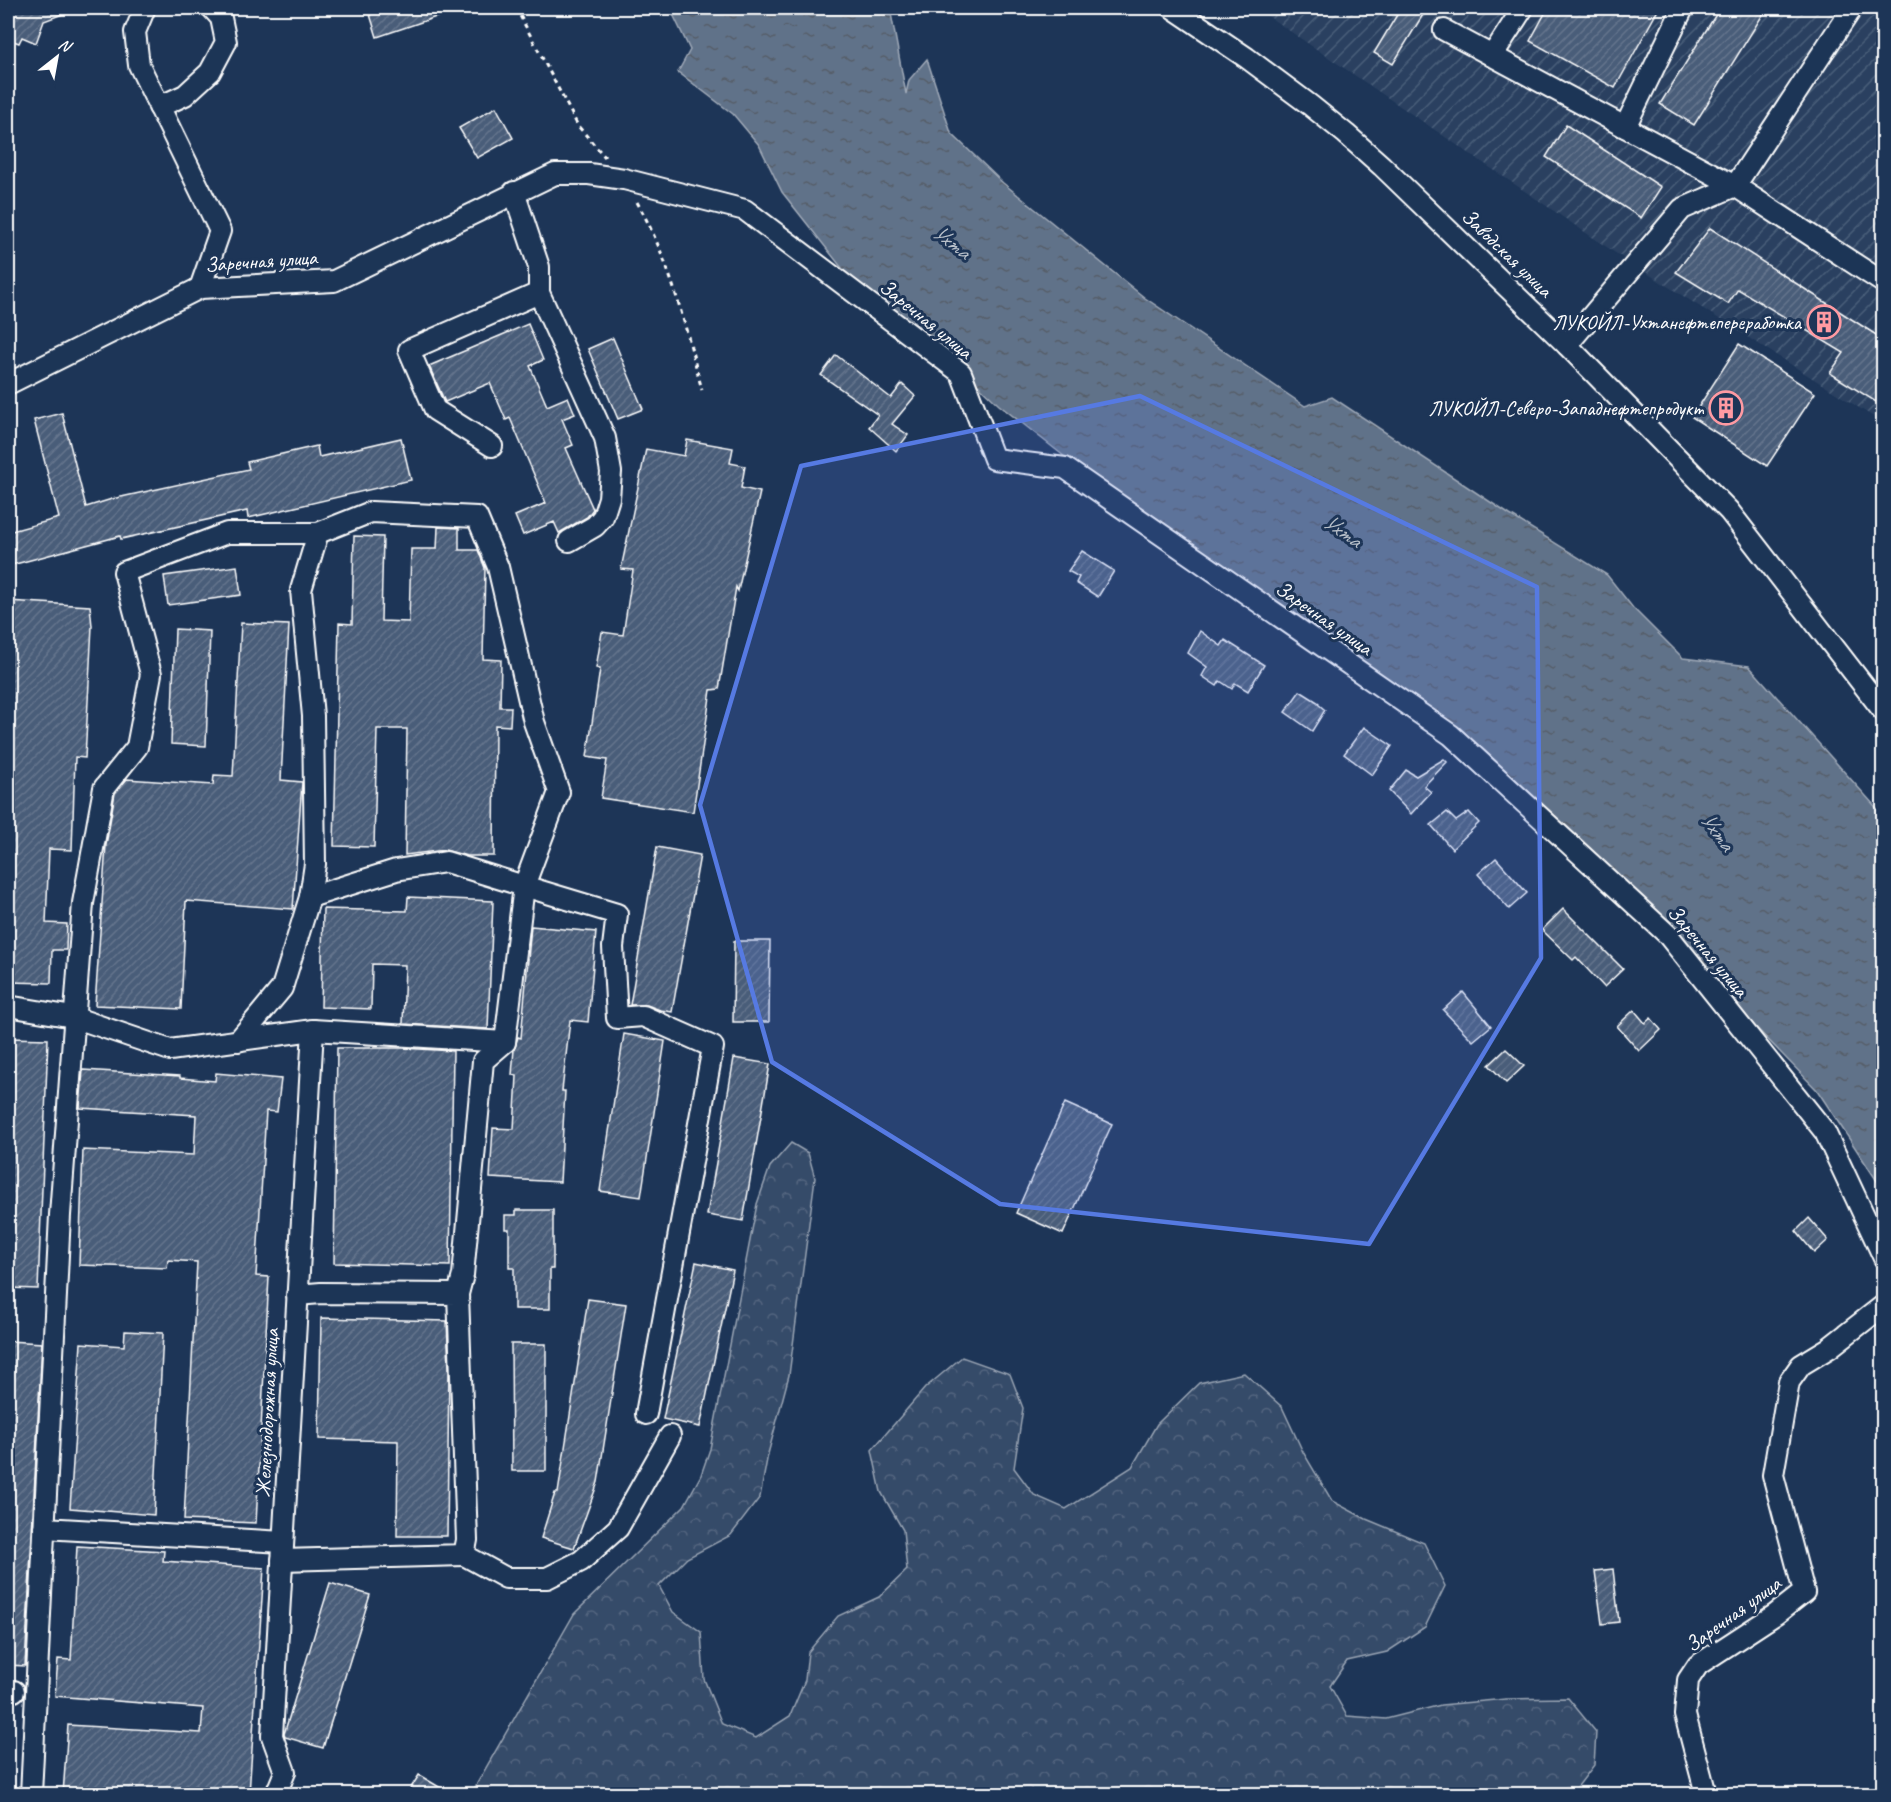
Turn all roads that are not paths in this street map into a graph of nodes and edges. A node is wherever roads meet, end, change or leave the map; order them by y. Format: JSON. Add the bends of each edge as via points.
{"nodes":[{"id":1,"x":145,"y":8,"type":"edge"},
{"id":2,"x":212,"y":8,"type":"edge"},
{"id":3,"x":1173,"y":8,"type":"edge"},
{"id":4,"x":1523,"y":8,"type":"edge"},
{"id":5,"x":1683,"y":8,"type":"edge"},
{"id":6,"x":1852,"y":8,"type":"edge"},
{"id":7,"x":1444,"y":30,"type":"dead end"},
{"id":8,"x":1492,"y":56,"type":"junction"},
{"id":9,"x":159,"y":107,"type":"junction"},
{"id":10,"x":1625,"y":127,"type":"junction"},
{"id":11,"x":1735,"y":186,"type":"junction"},
{"id":12,"x":514,"y":192,"type":"junction"},
{"id":13,"x":1884,"y":283,"type":"edge"},
{"id":14,"x":200,"y":288,"type":"junction"},
{"id":15,"x":539,"y":293,"type":"junction"},
{"id":16,"x":1567,"y":345,"type":"junction"},
{"id":17,"x":8,"y":384,"type":"edge"},
{"id":18,"x":492,"y":446,"type":"dead end"},
{"id":19,"x":318,"y":533,"type":"junction"},
{"id":20,"x":569,"y":541,"type":"dead end"},
{"id":21,"x":1884,"y":712,"type":"edge"},
{"id":22,"x":524,"y":886,"type":"junction"},
{"id":23,"x":310,"y":897,"type":"junction"},
{"id":24,"x":8,"y":1006,"type":"edge"},
{"id":25,"x":73,"y":1017,"type":"junction"},
{"id":26,"x":313,"y":1030,"type":"junction"},
{"id":27,"x":238,"y":1041,"type":"junction"},
{"id":28,"x":505,"y":1042,"type":"junction"},
{"id":29,"x":1884,"y":1258,"type":"edge"},
{"id":30,"x":458,"y":1294,"type":"junction"},
{"id":31,"x":297,"y":1295,"type":"junction"},
{"id":32,"x":1884,"y":1305,"type":"edge"},
{"id":33,"x":646,"y":1414,"type":"dead end"},
{"id":34,"x":670,"y":1436,"type":"dead end"},
{"id":35,"x":44,"y":1528,"type":"junction"},
{"id":36,"x":283,"y":1551,"type":"junction"},
{"id":37,"x":464,"y":1554,"type":"junction"},
{"id":38,"x":31,"y":1794,"type":"edge"},
{"id":39,"x":276,"y":1794,"type":"edge"},
{"id":40,"x":1706,"y":1794,"type":"edge"}],
"edges":[{"from":1,"to":9,"type":"street","via":[[135,32],[139,65]]},
{"from":2,"to":9,"type":"street","via":[[221,18],[226,42],[210,72],[185,95]]},
{"from":3,"to":16,"type":"street","name":"Заводская улица","via":[[1247,58],[1346,134]]},
{"from":4,"to":8,"type":"street"},
{"from":5,"to":10,"type":"street"},
{"from":6,"to":11,"type":"street"},
{"from":7,"to":8,"type":"street"},
{"from":8,"to":10,"type":"street"},
{"from":9,"to":14,"type":"street","via":[[220,231]]},
{"from":10,"to":11,"type":"street"},
{"from":11,"to":13,"type":"street"},
{"from":11,"to":16,"type":"street","via":[[1682,209]]},
{"from":12,"to":14,"type":"street","name":"Заречная улица","via":[[334,281]]},
{"from":12,"to":15,"type":"street","via":[[540,267]]},
{"from":12,"to":29,"type":"street","name":"Заречная улица","via":[[555,174],[590,174],[745,210],[961,373],[994,459],[1065,468],[1451,735],[1667,934],[1825,1132]]},
{"from":14,"to":17,"type":"street","name":"Заречная улица"},
{"from":15,"to":18,"type":"street","via":[[409,350],[435,410]]},
{"from":15,"to":20,"type":"street","via":[[605,438],[611,472],[603,517],[596,526]]},
{"from":16,"to":21,"type":"street","name":"Заводская улица","via":[[1729,511]]},
{"from":19,"to":22,"type":"street","via":[[371,512],[477,517],[498,567],[534,722],[559,792]]},
{"from":19,"to":23,"type":"street","via":[[301,590],[313,716],[315,864]]},
{"from":19,"to":25,"type":"street","via":[[227,533],[124,572],[151,674],[137,747],[104,788],[82,903]]},
{"from":22,"to":23,"type":"street","via":[[446,862],[396,870]]},
{"from":22,"to":28,"type":"street"},
{"from":22,"to":33,"type":"street","via":[[616,914],[613,947],[617,1018],[643,1016],[713,1047]]},
{"from":23,"to":27,"type":"street","via":[[282,988]]},
{"from":24,"to":25,"type":"street"},
{"from":25,"to":27,"type":"street","via":[[170,1050]]},
{"from":25,"to":35,"type":"street"},
{"from":26,"to":27,"type":"street"},
{"from":26,"to":28,"type":"street"},
{"from":26,"to":31,"type":"street","name":"Железнодорожная улица"},
{"from":28,"to":30,"type":"street","via":[[483,1061]]},
{"from":30,"to":31,"type":"street"},
{"from":30,"to":37,"type":"street","via":[[467,1540]]},
{"from":31,"to":36,"type":"street","name":"Железнодорожная улица"},
{"from":32,"to":40,"type":"street","name":"Заречная улица","via":[[1801,1365],[1789,1382],[1773,1475],[1804,1592],[1698,1665],[1688,1680],[1685,1715]]},
{"from":34,"to":37,"type":"street","via":[[618,1528],[581,1561],[547,1578],[506,1578]]},
{"from":35,"to":36,"type":"street"},
{"from":35,"to":38,"type":"street"},
{"from":36,"to":37,"type":"street"},
{"from":36,"to":39,"type":"street","name":"Железнодорожная улица","via":[[272,1736],[285,1772]]}]}
